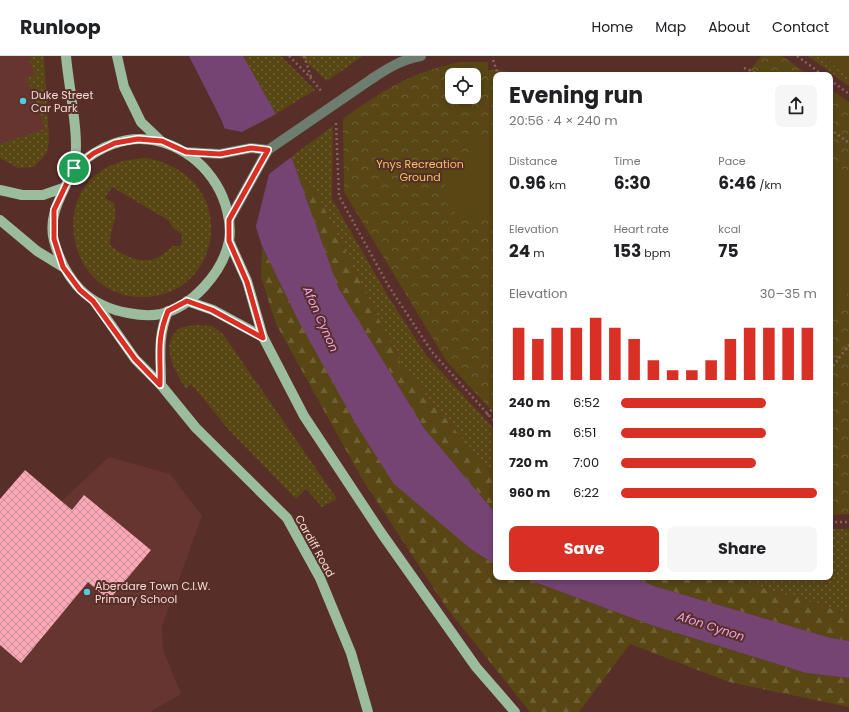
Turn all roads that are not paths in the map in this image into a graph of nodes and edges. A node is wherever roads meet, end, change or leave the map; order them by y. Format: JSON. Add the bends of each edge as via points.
{"nodes":[{"id":1,"x":66,"y":56,"type":"edge"},
{"id":2,"x":117,"y":56,"type":"edge"},
{"id":3,"x":421,"y":56,"type":"edge"},
{"id":4,"x":162,"y":141,"type":"junction"},
{"id":5,"x":268,"y":150,"type":"junction"},
{"id":6,"x":186,"y":152,"type":"junction"},
{"id":7,"x":74,"y":168,"type":"junction"},
{"id":8,"x":63,"y":188,"type":"junction"},
{"id":9,"x":0,"y":190,"type":"edge"},
{"id":10,"x":0,"y":220,"type":"edge"},
{"id":11,"x":229,"y":220,"type":"junction"},
{"id":12,"x":229,"y":241,"type":"junction"},
{"id":13,"x":63,"y":267,"type":"junction"},
{"id":14,"x":93,"y":301,"type":"junction"},
{"id":15,"x":187,"y":301,"type":"junction"},
{"id":16,"x":168,"y":311,"type":"junction"},
{"id":17,"x":263,"y":338,"type":"junction"},
{"id":18,"x":160,"y":385,"type":"junction"},
{"id":19,"x":368,"y":712,"type":"edge"},
{"id":20,"x":515,"y":712,"type":"edge"}],
"edges":[{"from":1,"to":7,"type":"main road","via":[[76,141]]},
{"from":2,"to":4,"type":"main road","via":[[124,87],[141,122]]},
{"from":3,"to":5,"type":"lane","bridge":true,"via":[[390,66]]},
{"from":4,"to":6,"type":"main road"},
{"from":4,"to":7,"type":"main road","via":[[138,139],[115,143],[94,153]]},
{"from":5,"to":6,"type":"lane","via":[[251,148],[220,154]]},
{"from":5,"to":11,"type":"lane"},
{"from":6,"to":11,"type":"main road","via":[[208,170],[222,194]]},
{"from":7,"to":8,"type":"main road"},
{"from":8,"to":9,"type":"main road","via":[[43,195],[22,195]]},
{"from":8,"to":13,"type":"main road","via":[[54,210],[54,239]]},
{"from":10,"to":13,"type":"main road","via":[[37,251]]},
{"from":11,"to":12,"type":"main road"},
{"from":12,"to":15,"type":"main road","via":[[220,265],[206,285]]},
{"from":12,"to":17,"type":"main road","via":[[247,282]]},
{"from":13,"to":14,"type":"main road","via":[[80,290]]},
{"from":14,"to":16,"type":"main road","via":[[114,310],[137,314],[160,314]]},
{"from":14,"to":18,"type":"main road","name":"Cardiff Road","via":[[135,359]]},
{"from":15,"to":16,"type":"main road"},
{"from":15,"to":17,"type":"main road","via":[[224,315]]},
{"from":16,"to":18,"type":"main road","via":[[161,328],[159,343]]},
{"from":17,"to":20,"type":"main road","via":[[304,416],[382,534],[476,667]]},
{"from":18,"to":19,"type":"main road","name":"Cardiff Road","via":[[196,428],[287,518],[326,592],[351,653]]}]}
